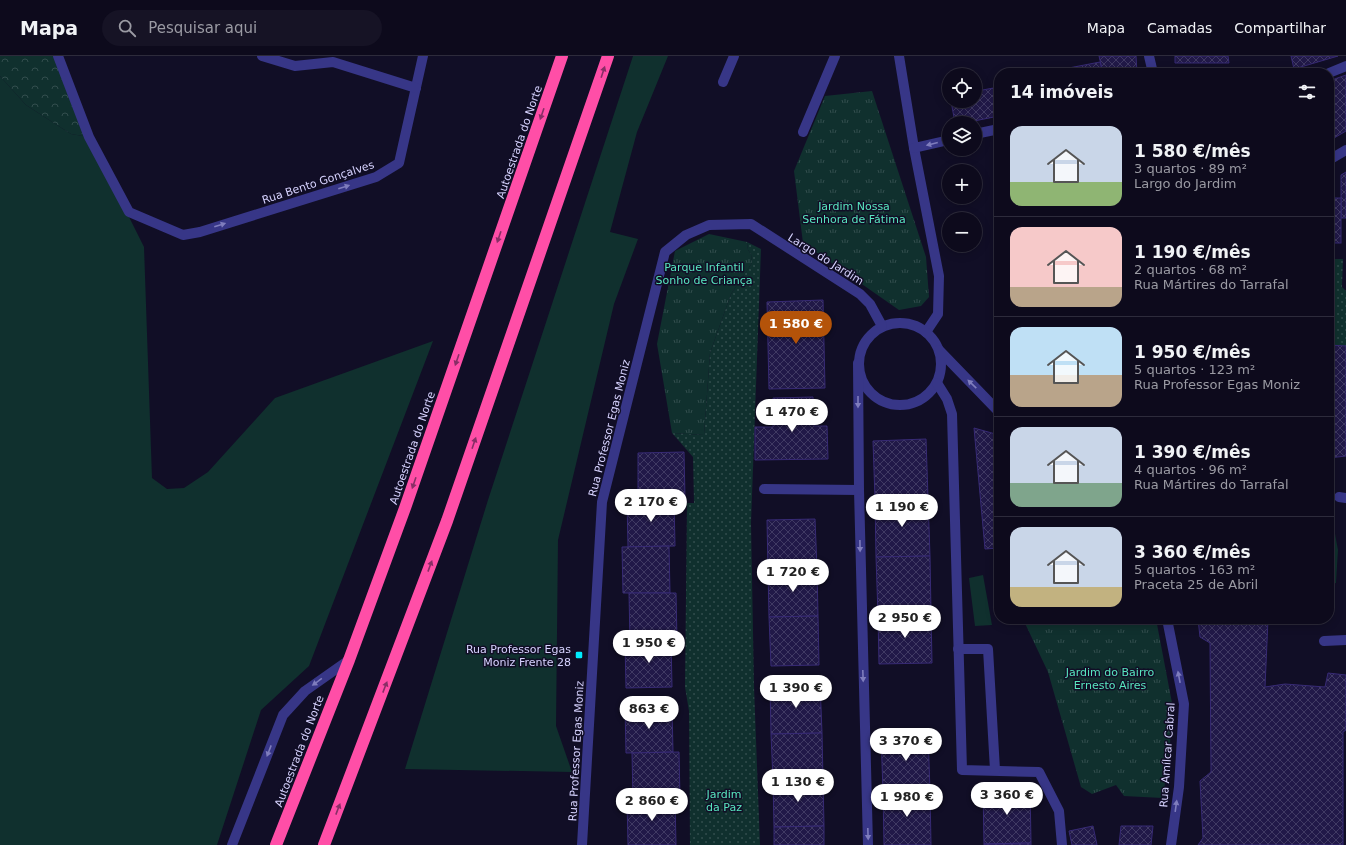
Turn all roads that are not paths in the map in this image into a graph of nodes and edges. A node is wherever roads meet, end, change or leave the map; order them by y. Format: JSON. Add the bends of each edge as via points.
{"nodes":[{"id":1,"x":58,"y":56,"type":"edge"},
{"id":2,"x":262,"y":56,"type":"edge"},
{"id":3,"x":423,"y":56,"type":"edge"},
{"id":4,"x":562,"y":56,"type":"edge"},
{"id":5,"x":608,"y":56,"type":"edge"},
{"id":6,"x":734,"y":56,"type":"edge"},
{"id":7,"x":835,"y":56,"type":"edge"},
{"id":8,"x":899,"y":56,"type":"edge"},
{"id":9,"x":1149,"y":56,"type":"edge"},
{"id":10,"x":332,"y":59,"type":"edge"},
{"id":11,"x":1346,"y":66,"type":"edge"},
{"id":12,"x":1152,"y":68,"type":"edge"},
{"id":13,"x":1334,"y":71,"type":"edge"},
{"id":14,"x":723,"y":82,"type":"dead end"},
{"id":15,"x":416,"y":88,"type":"junction"},
{"id":16,"x":994,"y":131,"type":"edge"},
{"id":17,"x":803,"y":132,"type":"dead end"},
{"id":18,"x":982,"y":133,"type":"edge"},
{"id":19,"x":942,"y":142,"type":"edge"},
{"id":20,"x":914,"y":148,"type":"junction"},
{"id":21,"x":1346,"y":150,"type":"edge"},
{"id":22,"x":1334,"y":157,"type":"edge"},
{"id":23,"x":766,"y":235,"type":"joint"},
{"id":24,"x":882,"y":326,"type":"junction"},
{"id":25,"x":926,"y":332,"type":"junction"},
{"id":26,"x":938,"y":349,"type":"junction"},
{"id":27,"x":858,"y":363,"type":"junction"},
{"id":28,"x":936,"y":383,"type":"junction"},
{"id":29,"x":994,"y":407,"type":"edge"},
{"id":30,"x":764,"y":489,"type":"dead end"},
{"id":31,"x":859,"y":490,"type":"junction"},
{"id":32,"x":1168,"y":624,"type":"edge"},
{"id":33,"x":1346,"y":640,"type":"edge"},
{"id":34,"x":1324,"y":641,"type":"dead end"},
{"id":35,"x":958,"y":649,"type":"junction"},
{"id":36,"x":349,"y":660,"type":"junction"},
{"id":37,"x":995,"y":770,"type":"junction"},
{"id":38,"x":232,"y":845,"type":"edge"},
{"id":39,"x":276,"y":845,"type":"edge"},
{"id":40,"x":324,"y":845,"type":"edge"},
{"id":41,"x":582,"y":845,"type":"edge"},
{"id":42,"x":868,"y":845,"type":"edge"},
{"id":43,"x":1062,"y":845,"type":"edge"},
{"id":44,"x":1171,"y":845,"type":"edge"}],
"edges":[{"from":1,"to":15,"type":"street","name":"Rua Bento Gonçalves","one_way":true,"via":[[90,137],[129,212],[183,235],[200,232],[376,177],[399,163]]},
{"from":2,"to":10,"type":"street","via":[[295,66]]},
{"from":3,"to":15,"type":"street","name":"Rua Bento Gonçalves"},
{"from":4,"to":36,"type":"highway","name":"Autoestrada do Norte","one_way":true,"via":[[405,508]]},
{"from":40,"to":5,"type":"highway","one_way":true,"via":[[447,521]]},
{"from":6,"to":14,"type":"street"},
{"from":7,"to":17,"type":"street"},
{"from":8,"to":20,"type":"street"},
{"from":9,"to":12,"type":"street"},
{"from":10,"to":15,"type":"street"},
{"from":11,"to":13,"type":"street"},
{"from":16,"to":18,"type":"street"},
{"from":19,"to":20,"type":"street","one_way":true},
{"from":20,"to":25,"type":"street","via":[[939,276],[938,314]]},
{"from":21,"to":22,"type":"street"},
{"from":23,"to":24,"type":"street","name":"Largo do Jardim","via":[[860,294],[870,304]]},
{"from":23,"to":41,"type":"street","name":"Rua Professor Egas Moniz","via":[[751,224],[709,225],[686,235],[665,252],[602,502]]},
{"from":24,"to":25,"type":"street","via":[[905,323]]},
{"from":24,"to":27,"type":"street","via":[[872,332],[865,341]]},
{"from":25,"to":26,"type":"street"},
{"from":26,"to":28,"type":"street","via":[[941,360]]},
{"from":29,"to":26,"type":"street","one_way":true},
{"from":27,"to":28,"type":"street","via":[[865,387],[873,396],[884,402],[896,405],[920,400],[930,393]]},
{"from":27,"to":31,"type":"street","one_way":true},
{"from":28,"to":35,"type":"street","via":[[947,399],[952,414]]},
{"from":30,"to":31,"type":"street"},
{"from":31,"to":42,"type":"street","one_way":true},
{"from":44,"to":32,"type":"street","name":"Rua Amílcar Cabral","one_way":true,"via":[[1179,787],[1184,704]]},
{"from":33,"to":34,"type":"street"},
{"from":35,"to":37,"type":"street","via":[[988,649]]},
{"from":35,"to":37,"type":"street","via":[[962,770]]},
{"from":36,"to":38,"type":"street","one_way":true,"via":[[305,691],[284,715]]},
{"from":36,"to":39,"type":"highway","name":"Autoestrada do Norte"},
{"from":37,"to":43,"type":"street","via":[[1039,772],[1060,811]]}]}
